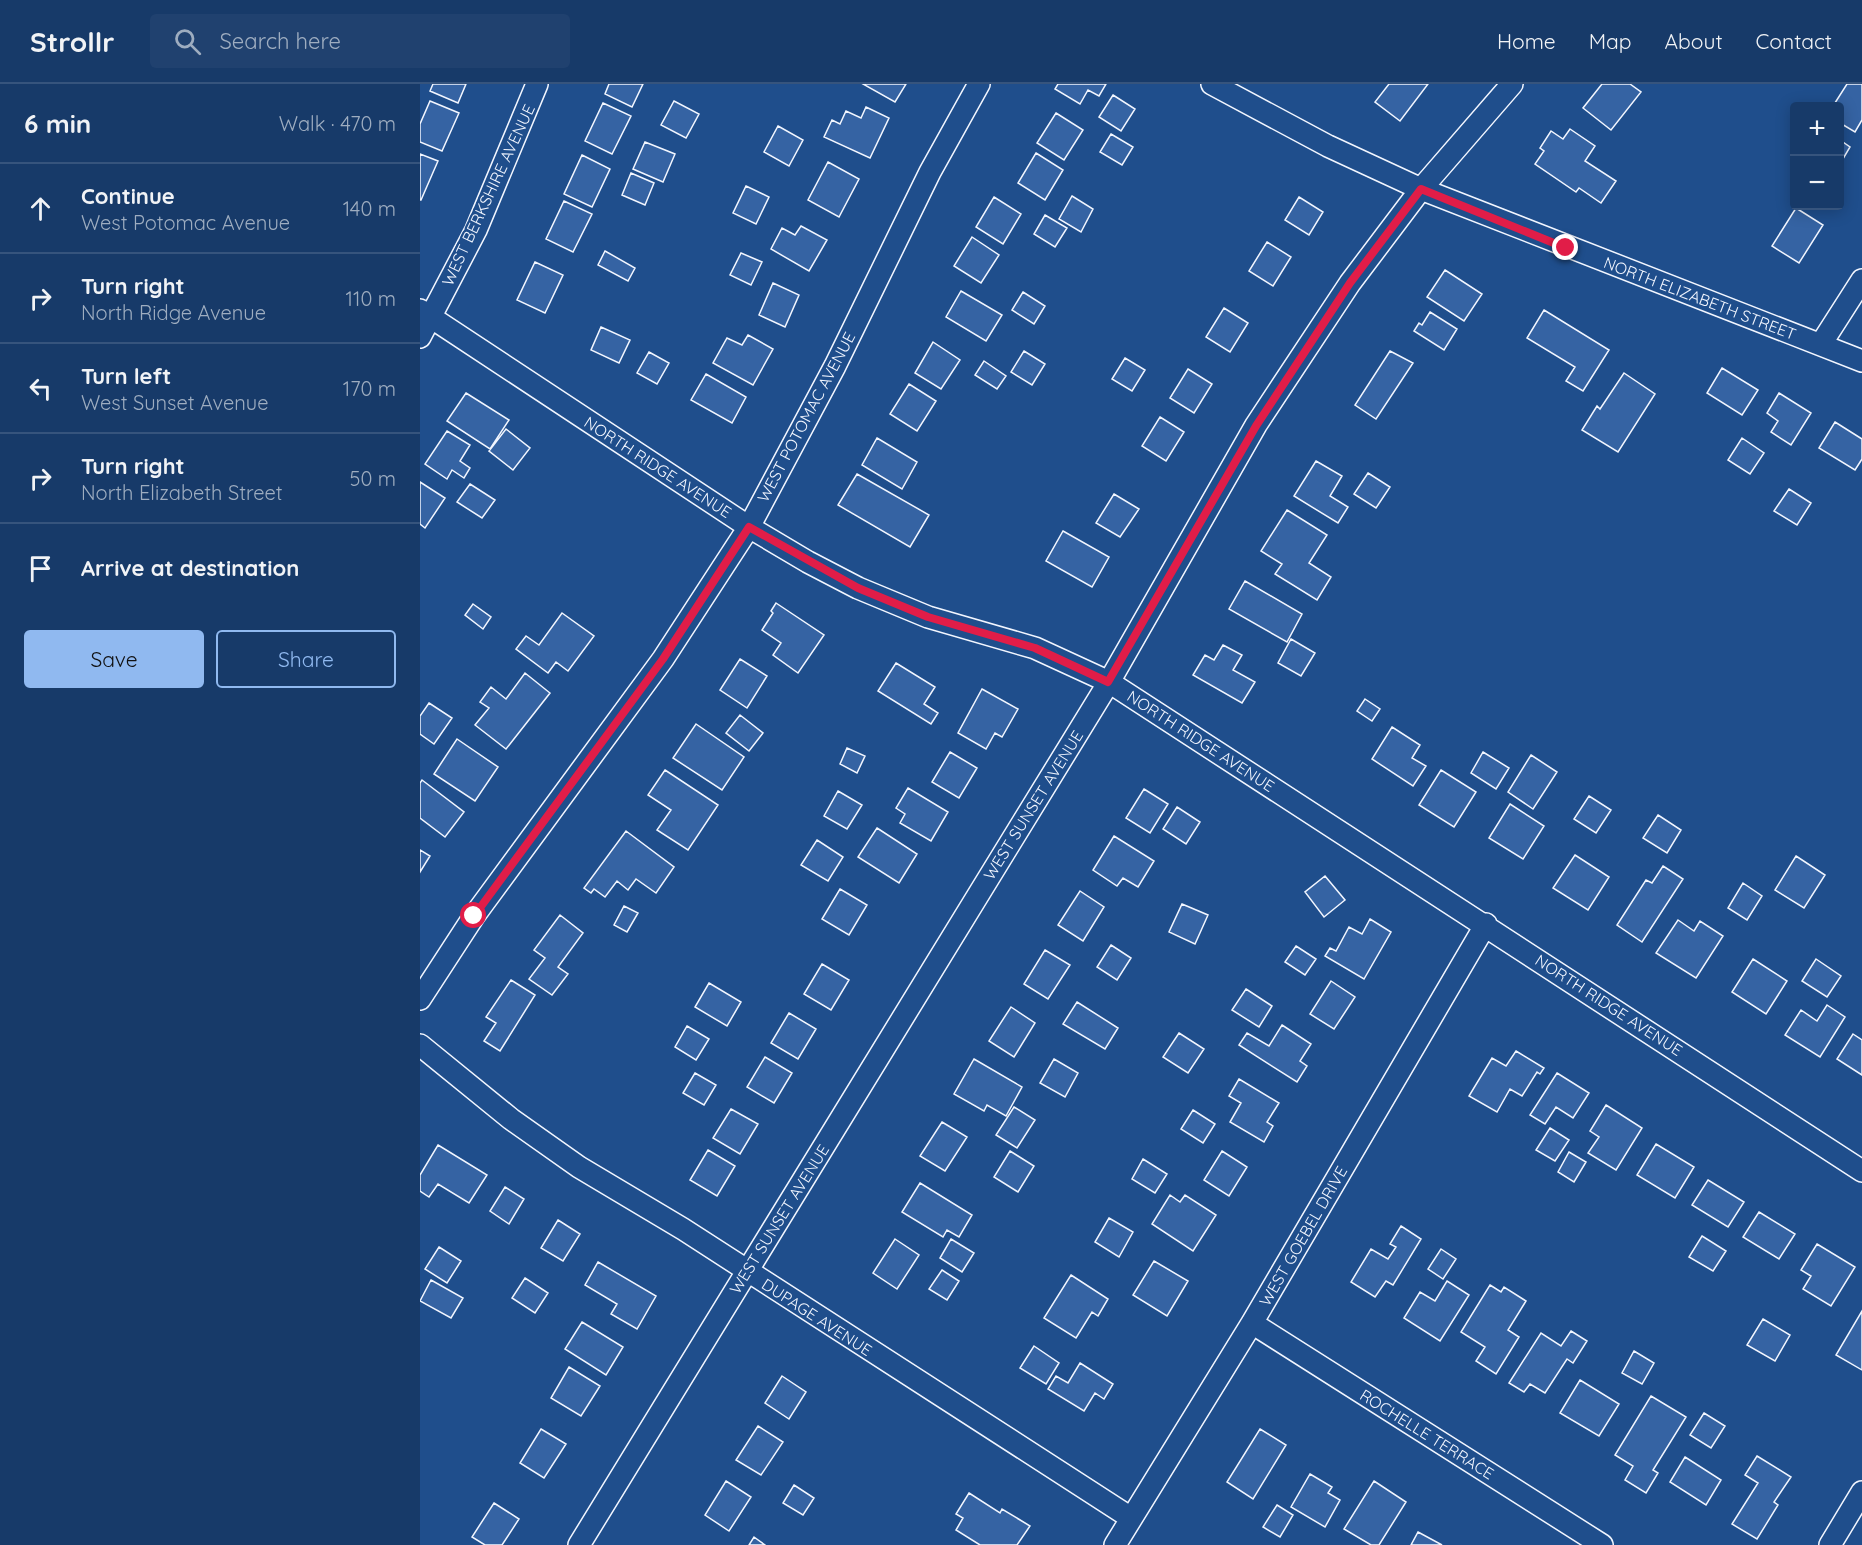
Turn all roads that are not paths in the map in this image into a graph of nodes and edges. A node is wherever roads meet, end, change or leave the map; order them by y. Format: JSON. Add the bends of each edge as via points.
{"nodes":[{"id":1,"x":537,"y":84,"type":"edge"},
{"id":2,"x":979,"y":84,"type":"edge"},
{"id":3,"x":1212,"y":84,"type":"edge"},
{"id":4,"x":1512,"y":84,"type":"edge"},
{"id":5,"x":1421,"y":189,"type":"junction"},
{"id":6,"x":1862,"y":280,"type":"edge"},
{"id":7,"x":425,"y":314,"type":"edge"},
{"id":8,"x":420,"y":337,"type":"edge"},
{"id":9,"x":1821,"y":344,"type":"junction"},
{"id":10,"x":1862,"y":361,"type":"edge"},
{"id":11,"x":749,"y":527,"type":"junction"},
{"id":12,"x":1108,"y":682,"type":"junction"},
{"id":13,"x":1486,"y":924,"type":"junction"},
{"id":14,"x":420,"y":999,"type":"edge"},
{"id":15,"x":420,"y":1045,"type":"edge"},
{"id":16,"x":1862,"y":1171,"type":"edge"},
{"id":17,"x":747,"y":1272,"type":"junction"},
{"id":18,"x":1252,"y":1323,"type":"junction"},
{"id":19,"x":1862,"y":1492,"type":"edge"},
{"id":20,"x":1131,"y":1518,"type":"junction"},
{"id":21,"x":579,"y":1545,"type":"edge"},
{"id":22,"x":1115,"y":1545,"type":"edge"},
{"id":23,"x":1602,"y":1545,"type":"edge"},
{"id":24,"x":1830,"y":1545,"type":"edge"}],
"edges":[{"from":1,"to":7,"type":"street","name":"WEST BERKSHIRE AVENUE","via":[[476,230]]},
{"from":2,"to":11,"type":"street","name":"WEST POTOMAC AVENUE"},
{"from":3,"to":5,"type":"street","name":"NORTH ELIZABETH STREET","via":[[1328,147]]},
{"from":4,"to":5,"type":"street","name":"WEST SUNSET AVENUE"},
{"from":5,"to":9,"type":"street","name":"NORTH ELIZABETH STREET"},
{"from":5,"to":12,"type":"street","name":"WEST SUNSET AVENUE","via":[[1350,283],[1256,426]]},
{"from":6,"to":9,"type":"street"},
{"from":7,"to":8,"type":"street","name":"WEST BERKSHIRE AVENUE"},
{"from":7,"to":11,"type":"street","name":"NORTH RIDGE AVENUE"},
{"from":9,"to":10,"type":"street","name":"NORTH ELIZABETH STREET"},
{"from":11,"to":12,"type":"street","name":"NORTH RIDGE AVENUE","via":[[858,588],[928,617],[1035,648]]},
{"from":11,"to":14,"type":"street","name":"WEST POTOMAC AVENUE","via":[[663,659],[474,916]]},
{"from":12,"to":13,"type":"street","name":"NORTH RIDGE AVENUE"},
{"from":12,"to":17,"type":"street","name":"WEST SUNSET AVENUE"},
{"from":13,"to":16,"type":"street","name":"NORTH RIDGE AVENUE"},
{"from":13,"to":18,"type":"street","name":"WEST GOEBEL DRIVE"},
{"from":15,"to":17,"type":"street","name":"DUPAGE AVENUE","via":[[511,1119],[579,1167]]},
{"from":17,"to":20,"type":"street","name":"DUPAGE AVENUE"},
{"from":17,"to":21,"type":"street","name":"WEST SUNSET AVENUE"},
{"from":18,"to":20,"type":"street","name":"WEST GOEBEL DRIVE"},
{"from":18,"to":23,"type":"street","name":"ROCHELLE TERRACE"},
{"from":19,"to":24,"type":"street"},
{"from":20,"to":22,"type":"street","name":"WEST GOEBEL DRIVE"}]}
